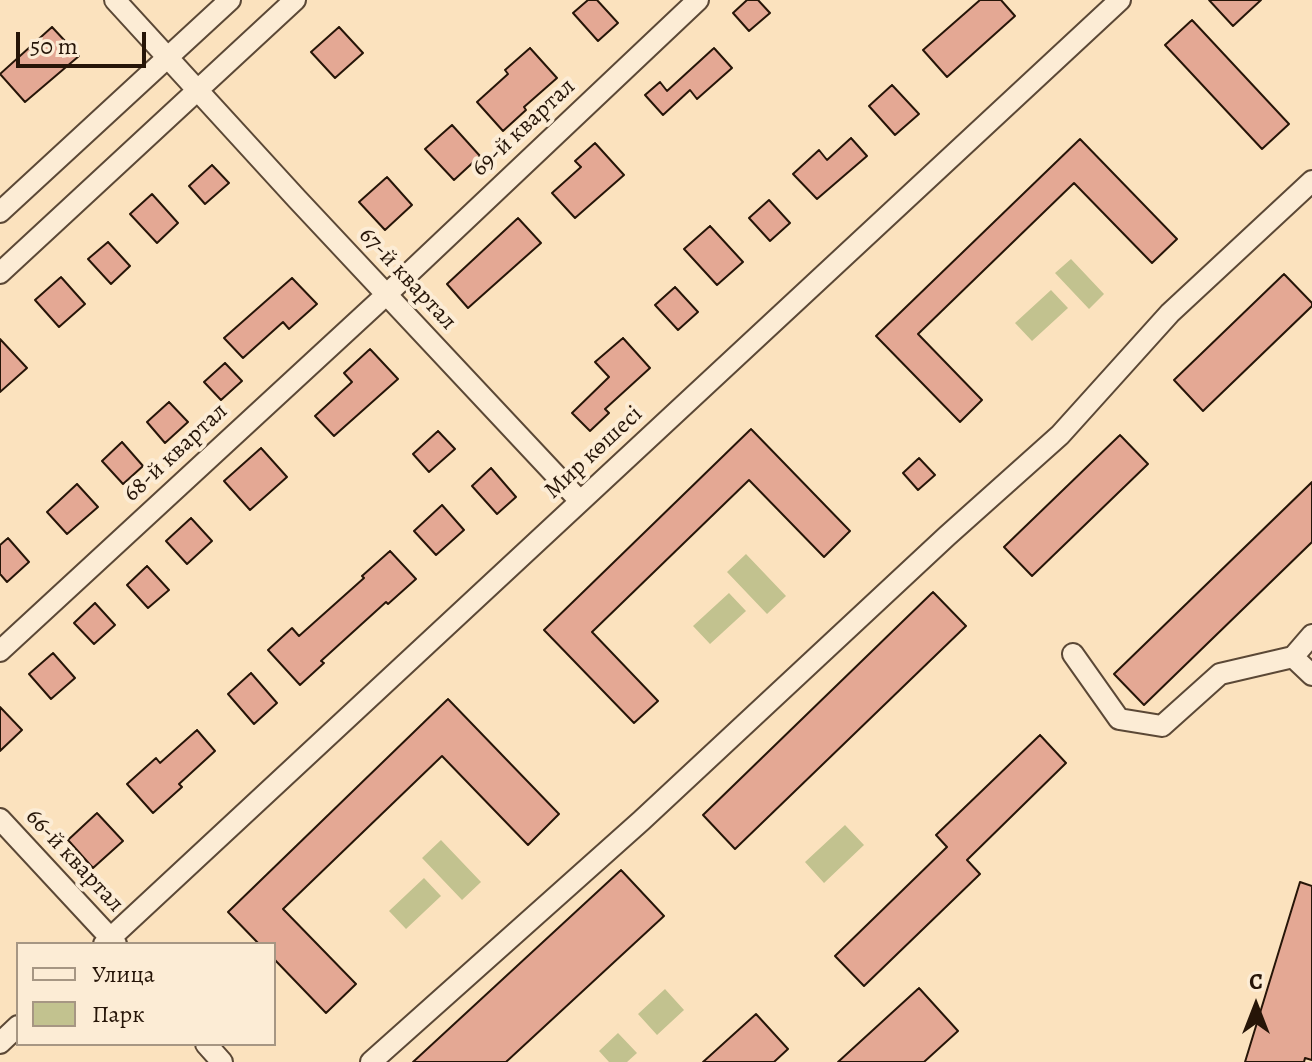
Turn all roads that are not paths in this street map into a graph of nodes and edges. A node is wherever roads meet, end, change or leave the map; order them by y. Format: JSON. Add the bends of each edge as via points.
{"nodes":[{"id":1,"x":115,"y":0,"type":"edge"},
{"id":2,"x":230,"y":0,"type":"edge"},
{"id":3,"x":295,"y":0,"type":"edge"},
{"id":4,"x":698,"y":0,"type":"edge"},
{"id":5,"x":1120,"y":0,"type":"edge"},
{"id":6,"x":168,"y":58,"type":"junction"},
{"id":7,"x":197,"y":90,"type":"junction"},
{"id":8,"x":1312,"y":181,"type":"edge"},
{"id":9,"x":0,"y":212,"type":"edge"},
{"id":10,"x":0,"y":273,"type":"edge"},
{"id":11,"x":387,"y":294,"type":"junction"},
{"id":12,"x":580,"y":501,"type":"junction"},
{"id":13,"x":1312,"y":635,"type":"edge"},
{"id":14,"x":0,"y":651,"type":"edge"},
{"id":15,"x":1073,"y":654,"type":"dead end"},
{"id":16,"x":1293,"y":657,"type":"junction"},
{"id":17,"x":1312,"y":675,"type":"edge"},
{"id":18,"x":0,"y":819,"type":"edge"},
{"id":19,"x":110,"y":942,"type":"edge"},
{"id":20,"x":16,"y":1028,"type":"edge"},
{"id":21,"x":0,"y":1043,"type":"edge"},
{"id":22,"x":208,"y":1046,"type":"edge"},
{"id":23,"x":222,"y":1062,"type":"edge"},
{"id":24,"x":371,"y":1062,"type":"edge"}],
"edges":[{"from":1,"to":6,"type":"street","name":"67-й квартал"},
{"from":2,"to":6,"type":"street"},
{"from":3,"to":7,"type":"street"},
{"from":4,"to":11,"type":"street","name":"69-й квартал"},
{"from":5,"to":12,"type":"street","name":"Мир көшесі"},
{"from":6,"to":7,"type":"street","name":"67-й квартал"},
{"from":6,"to":9,"type":"street"},
{"from":7,"to":10,"type":"street"},
{"from":7,"to":11,"type":"street","name":"67-й квартал"},
{"from":8,"to":24,"type":"street","via":[[1170,313],[1060,435]]},
{"from":11,"to":12,"type":"street","name":"67-й квартал"},
{"from":11,"to":14,"type":"street","name":"68-й квартал"},
{"from":12,"to":19,"type":"street","name":"Мир көшесі"},
{"from":13,"to":16,"type":"street"},
{"from":15,"to":16,"type":"street","via":[[1119,719],[1162,726],[1220,674]]},
{"from":16,"to":17,"type":"street"},
{"from":18,"to":19,"type":"street","name":"66-й квартал"},
{"from":20,"to":21,"type":"street"},
{"from":22,"to":23,"type":"street"}]}
